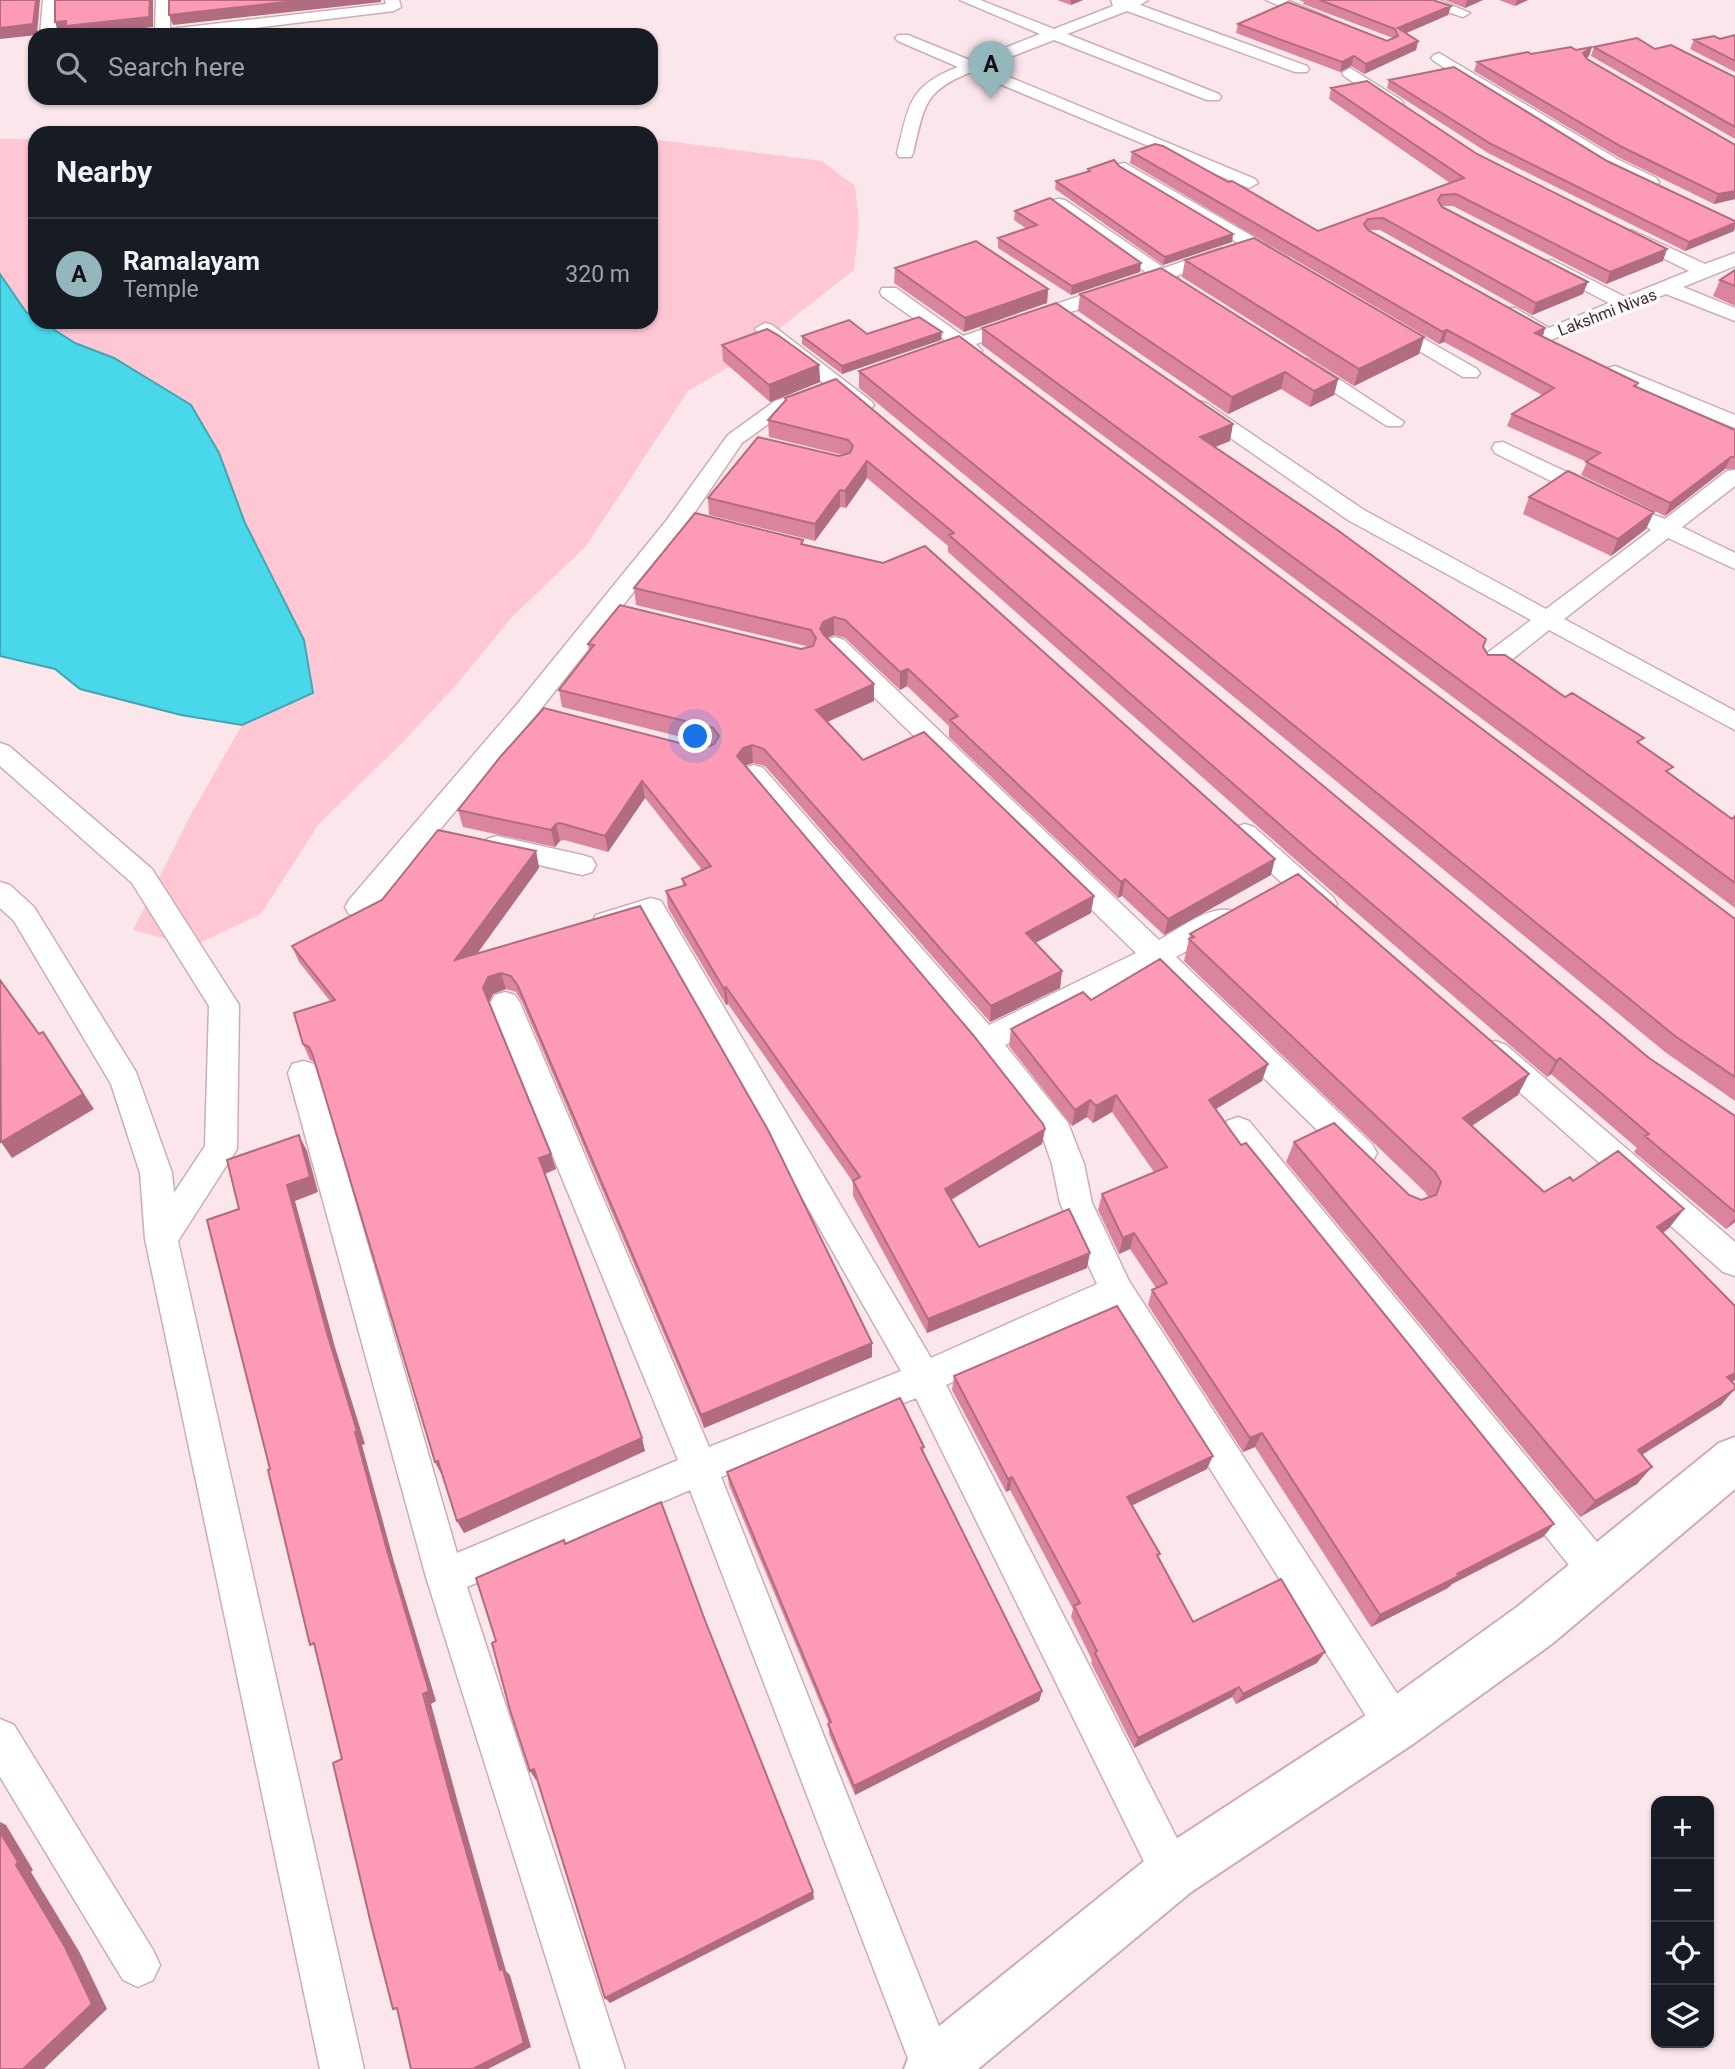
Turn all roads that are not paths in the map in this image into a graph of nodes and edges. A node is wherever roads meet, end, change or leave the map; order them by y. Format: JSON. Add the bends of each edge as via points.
{"nodes":[{"id":1,"x":51,"y":0,"type":"edge"},
{"id":2,"x":163,"y":0,"type":"edge"},
{"id":3,"x":275,"y":0,"type":"edge"},
{"id":4,"x":392,"y":0,"type":"edge"},
{"id":5,"x":967,"y":0,"type":"edge"},
{"id":6,"x":1273,"y":0,"type":"edge"},
{"id":7,"x":1424,"y":0,"type":"edge"},
{"id":8,"x":1127,"y":2,"type":"edge"},
{"id":9,"x":1463,"y":13,"type":"dead end"},
{"id":10,"x":278,"y":22,"type":"junction"},
{"id":11,"x":1336,"y":24,"type":"edge"},
{"id":12,"x":49,"y":28,"type":"edge"},
{"id":13,"x":161,"y":28,"type":"edge"},
{"id":14,"x":224,"y":28,"type":"edge"},
{"id":15,"x":1054,"y":34,"type":"junction"},
{"id":16,"x":903,"y":38,"type":"dead end"},
{"id":17,"x":1438,"y":58,"type":"dead end"},
{"id":18,"x":971,"y":66,"type":"junction"},
{"id":19,"x":1301,"y":69,"type":"dead end"},
{"id":20,"x":1350,"y":73,"type":"edge"},
{"id":21,"x":1213,"y":97,"type":"dead end"},
{"id":22,"x":1405,"y":109,"type":"edge"},
{"id":23,"x":905,"y":153,"type":"dead end"},
{"id":24,"x":1125,"y":168,"type":"edge"},
{"id":25,"x":1249,"y":183,"type":"dead end"},
{"id":26,"x":1661,"y":187,"type":"edge"},
{"id":27,"x":1059,"y":204,"type":"edge"},
{"id":28,"x":1618,"y":228,"type":"edge"},
{"id":29,"x":1253,"y":244,"type":"junction"},
{"id":30,"x":1530,"y":255,"type":"edge"},
{"id":31,"x":1735,"y":259,"type":"edge"},
{"id":32,"x":1298,"y":271,"type":"edge"},
{"id":33,"x":1706,"y":272,"type":"junction"},
{"id":34,"x":1160,"y":274,"type":"junction"},
{"id":35,"x":1669,"y":288,"type":"junction"},
{"id":36,"x":1184,"y":289,"type":"edge"},
{"id":37,"x":889,"y":292,"type":"dead end"},
{"id":38,"x":1490,"y":302,"type":"edge"},
{"id":39,"x":1626,"y":305,"type":"junction"},
{"id":40,"x":1367,"y":312,"type":"edge"},
{"id":41,"x":1735,"y":315,"type":"edge"},
{"id":42,"x":765,"y":330,"type":"edge"},
{"id":43,"x":961,"y":342,"type":"junction"},
{"id":44,"x":1289,"y":355,"type":"edge"},
{"id":45,"x":913,"y":360,"type":"edge"},
{"id":46,"x":994,"y":367,"type":"edge"},
{"id":47,"x":1615,"y":372,"type":"edge"},
{"id":48,"x":1470,"y":373,"type":"dead end"},
{"id":49,"x":853,"y":381,"type":"junction"},
{"id":50,"x":1184,"y":396,"type":"edge"},
{"id":51,"x":883,"y":421,"type":"edge"},
{"id":52,"x":1394,"y":422,"type":"dead end"},
{"id":53,"x":1735,"y":422,"type":"edge"},
{"id":54,"x":735,"y":439,"type":"junction"},
{"id":55,"x":761,"y":445,"type":"edge"},
{"id":56,"x":1503,"y":448,"type":"dead end"},
{"id":57,"x":1735,"y":477,"type":"edge"},
{"id":58,"x":680,"y":517,"type":"junction"},
{"id":59,"x":707,"y":524,"type":"edge"},
{"id":60,"x":1667,"y":529,"type":"junction"},
{"id":61,"x":1735,"y":562,"type":"edge"},
{"id":62,"x":606,"y":608,"type":"junction"},
{"id":63,"x":632,"y":614,"type":"edge"},
{"id":64,"x":1548,"y":621,"type":"junction"},
{"id":65,"x":835,"y":645,"type":"edge"},
{"id":66,"x":1490,"y":663,"type":"edge"},
{"id":67,"x":527,"y":709,"type":"junction"},
{"id":68,"x":552,"y":716,"type":"edge"},
{"id":69,"x":1735,"y":722,"type":"edge"},
{"id":70,"x":0,"y":752,"type":"edge"},
{"id":71,"x":754,"y":774,"type":"edge"},
{"id":72,"x":1222,"y":813,"type":"edge"},
{"id":73,"x":477,"y":842,"type":"edge"},
{"id":74,"x":582,"y":865,"type":"dead end"},
{"id":75,"x":0,"y":891,"type":"edge"},
{"id":76,"x":1271,"y":891,"type":"junction"},
{"id":77,"x":359,"y":906,"type":"dead end"},
{"id":78,"x":1346,"y":924,"type":"edge"},
{"id":79,"x":573,"y":932,"type":"edge"},
{"id":80,"x":1156,"y":955,"type":"junction"},
{"id":81,"x":505,"y":1003,"type":"dead end"},
{"id":82,"x":1472,"y":1034,"type":"edge"},
{"id":83,"x":985,"y":1041,"type":"junction"},
{"id":84,"x":303,"y":1073,"type":"dead end"},
{"id":85,"x":1238,"y":1130,"type":"dead end"},
{"id":86,"x":1383,"y":1175,"type":"edge"},
{"id":87,"x":161,"y":1239,"type":"junction"},
{"id":88,"x":1735,"y":1262,"type":"edge"},
{"id":89,"x":1117,"y":1291,"type":"junction"},
{"id":90,"x":924,"y":1378,"type":"junction"},
{"id":91,"x":1735,"y":1459,"type":"edge"},
{"id":92,"x":700,"y":1468,"type":"junction"},
{"id":93,"x":1598,"y":1572,"type":"junction"},
{"id":94,"x":445,"y":1577,"type":"junction"},
{"id":95,"x":1395,"y":1726,"type":"junction"},
{"id":96,"x":0,"y":1739,"type":"edge"},
{"id":97,"x":1172,"y":1873,"type":"junction"},
{"id":98,"x":138,"y":1965,"type":"dead end"},
{"id":99,"x":342,"y":2069,"type":"edge"},
{"id":100,"x":603,"y":2069,"type":"edge"},
{"id":101,"x":934,"y":2069,"type":"edge"}],
"edges":[{"from":1,"to":12,"type":"street"},
{"from":2,"to":13,"type":"street"},
{"from":3,"to":10,"type":"street"},
{"from":4,"to":10,"type":"street","via":[[394,7]]},
{"from":5,"to":15,"type":"street"},
{"from":6,"to":11,"type":"street"},
{"from":7,"to":9,"type":"street"},
{"from":8,"to":15,"type":"street"},
{"from":8,"to":19,"type":"street"},
{"from":10,"to":14,"type":"street"},
{"from":15,"to":18,"type":"street"},
{"from":15,"to":21,"type":"street"},
{"from":16,"to":18,"type":"street"},
{"from":17,"to":26,"type":"street","via":[[1611,163]]},
{"from":18,"to":23,"type":"street","via":[[940,79],[919,99]]},
{"from":18,"to":25,"type":"street"},
{"from":20,"to":22,"type":"street"},
{"from":24,"to":29,"type":"street"},
{"from":27,"to":34,"type":"street"},
{"from":28,"to":33,"type":"street"},
{"from":29,"to":32,"type":"street"},
{"from":29,"to":34,"type":"street"},
{"from":30,"to":39,"type":"street"},
{"from":31,"to":33,"type":"street","name":"Lakshmi Nivas"},
{"from":33,"to":35,"type":"street","name":"Lakshmi Nivas"},
{"from":34,"to":36,"type":"street"},
{"from":34,"to":43,"type":"street"},
{"from":35,"to":39,"type":"street","name":"Lakshmi Nivas"},
{"from":35,"to":41,"type":"street"},
{"from":37,"to":43,"type":"street"},
{"from":38,"to":39,"type":"street","name":"Lakshmi Nivas","via":[[1548,335]]},
{"from":40,"to":48,"type":"street"},
{"from":42,"to":49,"type":"street"},
{"from":43,"to":45,"type":"street"},
{"from":43,"to":46,"type":"street"},
{"from":44,"to":52,"type":"street"},
{"from":47,"to":53,"type":"street"},
{"from":49,"to":51,"type":"street"},
{"from":49,"to":54,"type":"street","via":[[782,405]]},
{"from":50,"to":64,"type":"street","via":[[1356,515]]},
{"from":54,"to":55,"type":"street"},
{"from":54,"to":58,"type":"street"},
{"from":56,"to":60,"type":"street"},
{"from":57,"to":60,"type":"street"},
{"from":58,"to":59,"type":"street"},
{"from":58,"to":62,"type":"street"},
{"from":60,"to":61,"type":"street"},
{"from":60,"to":64,"type":"street"},
{"from":62,"to":63,"type":"street"},
{"from":62,"to":67,"type":"street"},
{"from":64,"to":66,"type":"street"},
{"from":64,"to":69,"type":"street"},
{"from":65,"to":80,"type":"street"},
{"from":67,"to":68,"type":"street"},
{"from":67,"to":77,"type":"street","via":[[438,833]]},
{"from":70,"to":87,"type":"street","via":[[142,876],[224,1005],[221,1149]]},
{"from":71,"to":83,"type":"street"},
{"from":72,"to":76,"type":"street"},
{"from":73,"to":74,"type":"street"},
{"from":75,"to":87,"type":"street","via":[[24,914],[125,1081],[156,1173]]},
{"from":76,"to":78,"type":"street"},
{"from":76,"to":80,"type":"street"},
{"from":79,"to":90,"type":"street","via":[[651,908]]},
{"from":80,"to":83,"type":"street"},
{"from":80,"to":86,"type":"street"},
{"from":81,"to":92,"type":"street"},
{"from":82,"to":88,"type":"street"},
{"from":83,"to":89,"type":"street","via":[[1056,1132],[1076,1203]]},
{"from":84,"to":94,"type":"street"},
{"from":85,"to":93,"type":"street"},
{"from":87,"to":99,"type":"street"},
{"from":89,"to":90,"type":"street"},
{"from":89,"to":95,"type":"street"},
{"from":90,"to":92,"type":"street"},
{"from":90,"to":97,"type":"street"},
{"from":91,"to":93,"type":"street"},
{"from":92,"to":94,"type":"street"},
{"from":92,"to":101,"type":"street"},
{"from":93,"to":95,"type":"street","via":[[1535,1625]]},
{"from":94,"to":100,"type":"street"},
{"from":95,"to":97,"type":"street"},
{"from":96,"to":98,"type":"street"},
{"from":97,"to":101,"type":"street"}]}
